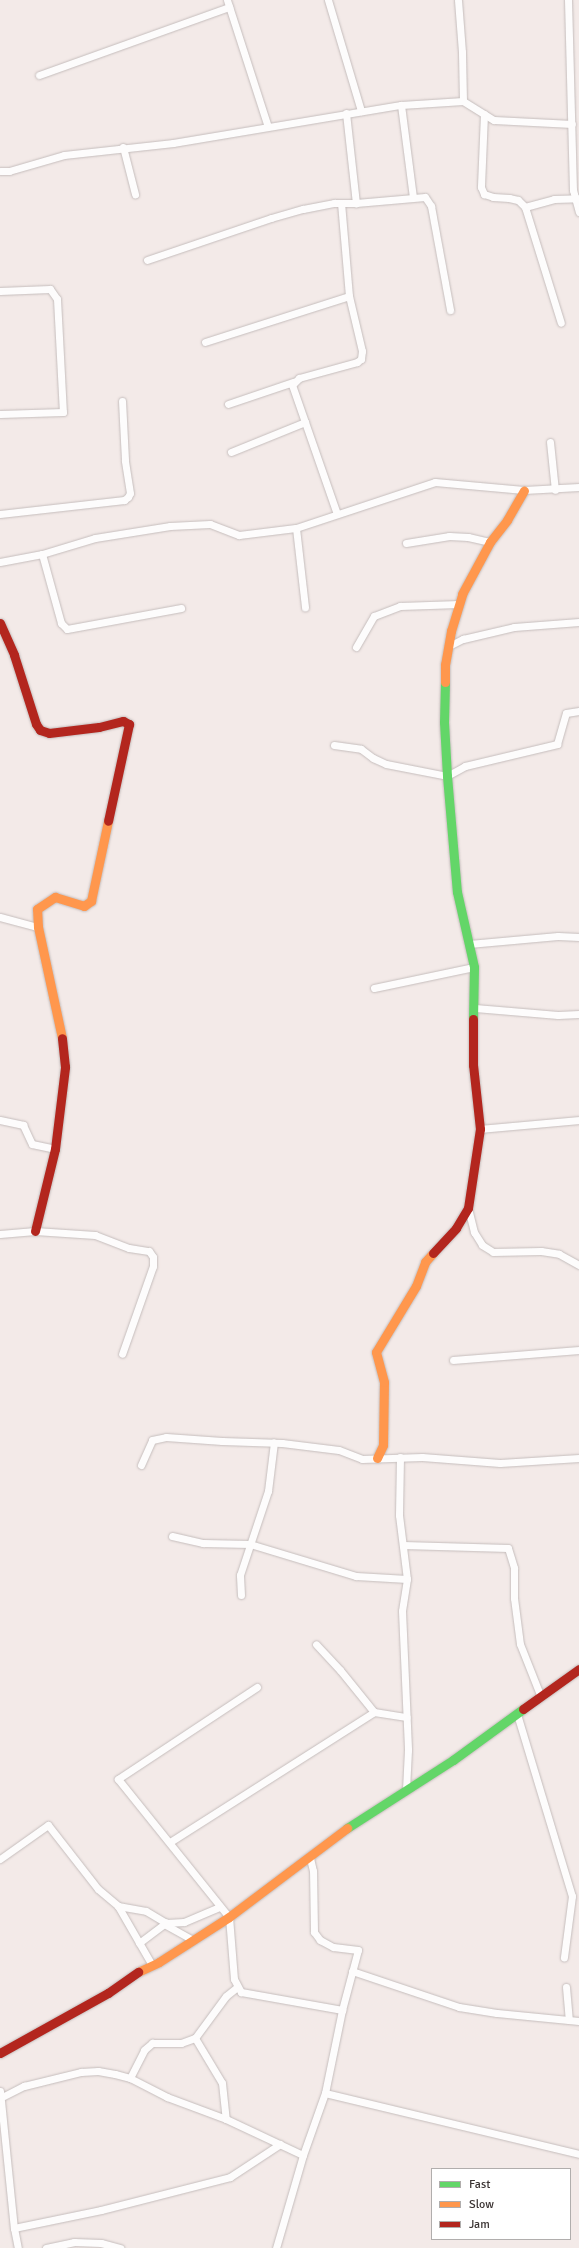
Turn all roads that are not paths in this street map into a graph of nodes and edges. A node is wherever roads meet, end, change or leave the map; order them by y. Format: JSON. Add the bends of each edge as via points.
{"nodes":[{"id":1,"x":328,"y":0,"type":"edge"},
{"id":2,"x":458,"y":0,"type":"edge"},
{"id":3,"x":568,"y":0,"type":"edge"},
{"id":4,"x":228,"y":4,"type":"edge"},
{"id":5,"x":39,"y":75,"type":"dead end"},
{"id":6,"x":463,"y":101,"type":"junction"},
{"id":7,"x":401,"y":105,"type":"junction"},
{"id":8,"x":361,"y":111,"type":"junction"},
{"id":9,"x":346,"y":113,"type":"junction"},
{"id":10,"x":484,"y":114,"type":"junction"},
{"id":11,"x":572,"y":124,"type":"junction"},
{"id":12,"x":268,"y":127,"type":"junction"},
{"id":13,"x":122,"y":147,"type":"junction"},
{"id":14,"x":0,"y":171,"type":"edge"},
{"id":15,"x":135,"y":194,"type":"dead end"},
{"id":16,"x":413,"y":197,"type":"junction"},
{"id":17,"x":577,"y":198,"type":"edge"},
{"id":18,"x":340,"y":203,"type":"junction"},
{"id":19,"x":356,"y":203,"type":"junction"},
{"id":20,"x":525,"y":207,"type":"junction"},
{"id":21,"x":579,"y":212,"type":"edge"},
{"id":22,"x":147,"y":260,"type":"dead end"},
{"id":23,"x":0,"y":291,"type":"edge"},
{"id":24,"x":349,"y":296,"type":"junction"},
{"id":25,"x":450,"y":310,"type":"dead end"},
{"id":26,"x":561,"y":324,"type":"dead end"},
{"id":27,"x":205,"y":342,"type":"dead end"},
{"id":28,"x":293,"y":382,"type":"junction"},
{"id":29,"x":122,"y":401,"type":"dead end"},
{"id":30,"x":228,"y":404,"type":"dead end"},
{"id":31,"x":0,"y":414,"type":"edge"},
{"id":32,"x":305,"y":422,"type":"junction"},
{"id":33,"x":550,"y":442,"type":"dead end"},
{"id":34,"x":231,"y":452,"type":"dead end"},
{"id":35,"x":579,"y":488,"type":"edge"},
{"id":36,"x":524,"y":490,"type":"junction"},
{"id":37,"x":555,"y":490,"type":"junction"},
{"id":38,"x":0,"y":514,"type":"edge"},
{"id":39,"x":337,"y":514,"type":"junction"},
{"id":40,"x":296,"y":528,"type":"junction"},
{"id":41,"x":490,"y":542,"type":"junction"},
{"id":42,"x":406,"y":543,"type":"dead end"},
{"id":43,"x":42,"y":554,"type":"junction"},
{"id":44,"x":0,"y":562,"type":"edge"},
{"id":45,"x":459,"y":604,"type":"junction"},
{"id":46,"x":305,"y":607,"type":"dead end"},
{"id":47,"x":181,"y":608,"type":"dead end"},
{"id":48,"x":579,"y":622,"type":"edge"},
{"id":49,"x":0,"y":623,"type":"edge"},
{"id":50,"x":449,"y":646,"type":"junction"},
{"id":51,"x":356,"y":647,"type":"dead end"},
{"id":52,"x":579,"y":712,"type":"edge"},
{"id":53,"x":334,"y":745,"type":"dead end"},
{"id":54,"x":447,"y":776,"type":"junction"},
{"id":55,"x":0,"y":917,"type":"edge"},
{"id":56,"x":38,"y":927,"type":"junction"},
{"id":57,"x":579,"y":937,"type":"edge"},
{"id":58,"x":469,"y":944,"type":"junction"},
{"id":59,"x":474,"y":966,"type":"junction"},
{"id":60,"x":374,"y":988,"type":"dead end"},
{"id":61,"x":474,"y":1008,"type":"junction"},
{"id":62,"x":579,"y":1014,"type":"edge"},
{"id":63,"x":0,"y":1120,"type":"edge"},
{"id":64,"x":579,"y":1120,"type":"edge"},
{"id":65,"x":480,"y":1129,"type":"junction"},
{"id":66,"x":55,"y":1149,"type":"junction"},
{"id":67,"x":468,"y":1208,"type":"junction"},
{"id":68,"x":35,"y":1231,"type":"junction"},
{"id":69,"x":0,"y":1234,"type":"edge"},
{"id":70,"x":579,"y":1265,"type":"edge"},
{"id":71,"x":579,"y":1350,"type":"edge"},
{"id":72,"x":122,"y":1354,"type":"dead end"},
{"id":73,"x":453,"y":1360,"type":"dead end"},
{"id":74,"x":274,"y":1442,"type":"junction"},
{"id":75,"x":400,"y":1457,"type":"junction"},
{"id":76,"x":377,"y":1458,"type":"junction"},
{"id":77,"x":579,"y":1458,"type":"edge"},
{"id":78,"x":141,"y":1464,"type":"dead end"},
{"id":79,"x":172,"y":1536,"type":"dead end"},
{"id":80,"x":250,"y":1544,"type":"junction"},
{"id":81,"x":403,"y":1545,"type":"junction"},
{"id":82,"x":407,"y":1579,"type":"junction"},
{"id":83,"x":241,"y":1595,"type":"dead end"},
{"id":84,"x":316,"y":1644,"type":"dead end"},
{"id":85,"x":579,"y":1669,"type":"edge"},
{"id":86,"x":257,"y":1687,"type":"dead end"},
{"id":87,"x":541,"y":1697,"type":"junction"},
{"id":88,"x":374,"y":1712,"type":"junction"},
{"id":89,"x":517,"y":1714,"type":"junction"},
{"id":90,"x":407,"y":1717,"type":"junction"},
{"id":91,"x":406,"y":1790,"type":"junction"},
{"id":92,"x":170,"y":1842,"type":"junction"},
{"id":93,"x":310,"y":1858,"type":"junction"},
{"id":94,"x":0,"y":1859,"type":"edge"},
{"id":95,"x":118,"y":1906,"type":"junction"},
{"id":96,"x":220,"y":1907,"type":"junction"},
{"id":97,"x":229,"y":1917,"type":"junction"},
{"id":98,"x":165,"y":1923,"type":"junction"},
{"id":99,"x":193,"y":1940,"type":"junction"},
{"id":100,"x":139,"y":1943,"type":"junction"},
{"id":101,"x":564,"y":1957,"type":"dead end"},
{"id":102,"x":152,"y":1965,"type":"junction"},
{"id":103,"x":352,"y":1971,"type":"junction"},
{"id":104,"x":237,"y":1987,"type":"junction"},
{"id":105,"x":566,"y":1987,"type":"dead end"},
{"id":106,"x":342,"y":2010,"type":"junction"},
{"id":107,"x":569,"y":2020,"type":"junction"},
{"id":108,"x":579,"y":2021,"type":"edge"},
{"id":109,"x":195,"y":2038,"type":"junction"},
{"id":110,"x":0,"y":2053,"type":"edge"},
{"id":111,"x":130,"y":2078,"type":"junction"},
{"id":112,"x":325,"y":2093,"type":"junction"},
{"id":113,"x":1,"y":2094,"type":"edge"},
{"id":114,"x":226,"y":2118,"type":"junction"},
{"id":115,"x":280,"y":2144,"type":"junction"},
{"id":116,"x":579,"y":2154,"type":"edge"},
{"id":117,"x":303,"y":2155,"type":"junction"},
{"id":118,"x":14,"y":2228,"type":"junction"},
{"id":119,"x":18,"y":2248,"type":"edge"},
{"id":120,"x":46,"y":2248,"type":"edge"},
{"id":121,"x":120,"y":2248,"type":"edge"},
{"id":122,"x":276,"y":2248,"type":"edge"}],
"edges":[{"from":1,"to":8,"type":"street"},
{"from":2,"to":6,"type":"street"},
{"from":3,"to":11,"type":"street"},
{"from":4,"to":5,"type":"street"},
{"from":4,"to":12,"type":"street"},
{"from":6,"to":7,"type":"street"},
{"from":6,"to":10,"type":"street"},
{"from":7,"to":8,"type":"street"},
{"from":7,"to":16,"type":"street"},
{"from":8,"to":9,"type":"street"},
{"from":9,"to":12,"type":"street"},
{"from":9,"to":19,"type":"street"},
{"from":10,"to":11,"type":"street","via":[[494,120]]},
{"from":10,"to":20,"type":"street","via":[[481,187],[484,194],[518,200]]},
{"from":11,"to":17,"type":"street"},
{"from":12,"to":13,"type":"street","via":[[174,143]]},
{"from":13,"to":14,"type":"street","via":[[64,155],[9,171]]},
{"from":13,"to":15,"type":"street"},
{"from":16,"to":19,"type":"street"},
{"from":16,"to":25,"type":"street","via":[[425,197],[431,206]]},
{"from":17,"to":20,"type":"street","via":[[554,199]]},
{"from":17,"to":21,"type":"street"},
{"from":18,"to":19,"type":"street"},
{"from":18,"to":22,"type":"street","via":[[270,218]]},
{"from":18,"to":24,"type":"street"},
{"from":20,"to":26,"type":"street"},
{"from":23,"to":31,"type":"street","via":[[50,289],[57,299],[63,412]]},
{"from":24,"to":27,"type":"street"},
{"from":24,"to":28,"type":"street","via":[[362,351],[361,359]]},
{"from":28,"to":30,"type":"street"},
{"from":28,"to":32,"type":"street"},
{"from":29,"to":38,"type":"street","via":[[130,493],[128,497],[124,500]]},
{"from":32,"to":34,"type":"street"},
{"from":32,"to":39,"type":"street"},
{"from":33,"to":37,"type":"street"},
{"from":35,"to":37,"type":"street"},
{"from":36,"to":37,"type":"street"},
{"from":36,"to":39,"type":"street","via":[[435,482]]},
{"from":36,"to":41,"type":"street","via":[[507,520]]},
{"from":39,"to":40,"type":"street"},
{"from":40,"to":43,"type":"street","via":[[239,535],[210,524],[170,526],[95,538]]},
{"from":40,"to":46,"type":"street"},
{"from":41,"to":42,"type":"street","via":[[449,536]]},
{"from":41,"to":45,"type":"street"},
{"from":43,"to":44,"type":"street"},
{"from":43,"to":47,"type":"street","via":[[61,622],[67,629]]},
{"from":45,"to":50,"type":"street"},
{"from":45,"to":51,"type":"street","via":[[400,606],[374,616]]},
{"from":48,"to":50,"type":"street","via":[[514,627],[464,639]]},
{"from":49,"to":56,"type":"street","via":[[40,730],[49,733],[99,727],[123,721],[129,724],[91,901],[84,906],[55,897],[37,909]]},
{"from":50,"to":54,"type":"street","via":[[445,665],[444,722]]},
{"from":52,"to":54,"type":"street","via":[[566,713],[557,744],[464,766]]},
{"from":53,"to":54,"type":"street","via":[[361,749],[386,764]]},
{"from":54,"to":58,"type":"street","via":[[457,892]]},
{"from":55,"to":56,"type":"street"},
{"from":56,"to":66,"type":"street","via":[[60,1024],[65,1067]]},
{"from":57,"to":58,"type":"street","via":[[558,936]]},
{"from":58,"to":59,"type":"street"},
{"from":59,"to":60,"type":"street"},
{"from":59,"to":61,"type":"street"},
{"from":61,"to":62,"type":"street","via":[[558,1015]]},
{"from":61,"to":65,"type":"street","via":[[474,1065]]},
{"from":63,"to":66,"type":"street","via":[[22,1125],[32,1144]]},
{"from":64,"to":65,"type":"street"},
{"from":65,"to":67,"type":"street"},
{"from":66,"to":68,"type":"street"},
{"from":67,"to":70,"type":"street","via":[[474,1232],[482,1245],[493,1252],[541,1251],[559,1254]]},
{"from":67,"to":76,"type":"street","via":[[456,1228],[425,1262],[416,1286],[376,1352],[384,1382],[383,1445]]},
{"from":68,"to":69,"type":"street"},
{"from":68,"to":72,"type":"street","via":[[95,1235],[129,1248],[149,1251],[153,1257],[153,1266]]},
{"from":71,"to":73,"type":"street"},
{"from":74,"to":76,"type":"street","via":[[339,1450],[362,1459]]},
{"from":74,"to":78,"type":"street","via":[[166,1437],[152,1440]]},
{"from":74,"to":80,"type":"street","via":[[268,1491]]},
{"from":75,"to":76,"type":"street"},
{"from":75,"to":77,"type":"street","via":[[422,1456],[500,1463]]},
{"from":75,"to":81,"type":"street","via":[[399,1515]]},
{"from":79,"to":80,"type":"street","via":[[203,1543]]},
{"from":80,"to":82,"type":"street","via":[[356,1576]]},
{"from":80,"to":83,"type":"street","via":[[240,1575]]},
{"from":81,"to":82,"type":"street"},
{"from":81,"to":87,"type":"street","via":[[508,1548],[514,1568],[514,1598],[520,1644]]},
{"from":82,"to":90,"type":"street","via":[[402,1611]]},
{"from":84,"to":88,"type":"street"},
{"from":85,"to":87,"type":"street"},
{"from":86,"to":92,"type":"street","via":[[118,1779]]},
{"from":87,"to":89,"type":"street"},
{"from":88,"to":90,"type":"street"},
{"from":88,"to":92,"type":"street"},
{"from":89,"to":91,"type":"street"},
{"from":89,"to":101,"type":"street","via":[[572,1896]]},
{"from":90,"to":91,"type":"street"},
{"from":91,"to":93,"type":"street","via":[[346,1829]]},
{"from":92,"to":96,"type":"street"},
{"from":93,"to":97,"type":"street"},
{"from":93,"to":103,"type":"street","via":[[313,1871],[314,1932],[320,1940],[333,1947],[358,1950]]},
{"from":94,"to":95,"type":"street","via":[[48,1825],[98,1889]]},
{"from":95,"to":98,"type":"street","via":[[146,1911]]},
{"from":95,"to":100,"type":"street"},
{"from":96,"to":97,"type":"street"},
{"from":96,"to":98,"type":"street","via":[[184,1922]]},
{"from":97,"to":99,"type":"street"},
{"from":97,"to":104,"type":"street","via":[[234,1979]]},
{"from":98,"to":99,"type":"street"},
{"from":98,"to":100,"type":"street"},
{"from":99,"to":102,"type":"street"},
{"from":100,"to":102,"type":"street"},
{"from":102,"to":110,"type":"street","via":[[133,1974],[101,1997],[21,2044]]},
{"from":103,"to":106,"type":"street"},
{"from":103,"to":107,"type":"street","via":[[459,2007]]},
{"from":104,"to":106,"type":"street","via":[[241,1992],[257,1996],[318,2004]]},
{"from":104,"to":109,"type":"street","via":[[226,1996]]},
{"from":105,"to":107,"type":"street"},
{"from":106,"to":112,"type":"street"},
{"from":107,"to":108,"type":"street"},
{"from":109,"to":111,"type":"street","via":[[181,2043],[152,2043],[144,2050]]},
{"from":109,"to":114,"type":"street","via":[[222,2083]]},
{"from":111,"to":113,"type":"street","via":[[98,2071],[81,2072]]},
{"from":111,"to":114,"type":"street","via":[[167,2097]]},
{"from":112,"to":116,"type":"street"},
{"from":112,"to":117,"type":"street"},
{"from":113,"to":118,"type":"street"},
{"from":114,"to":115,"type":"street"},
{"from":115,"to":117,"type":"street"},
{"from":115,"to":118,"type":"street","via":[[230,2176],[101,2210]]},
{"from":117,"to":122,"type":"street"},
{"from":118,"to":119,"type":"street"},
{"from":120,"to":121,"type":"street","via":[[74,2242],[101,2243]]}]}
